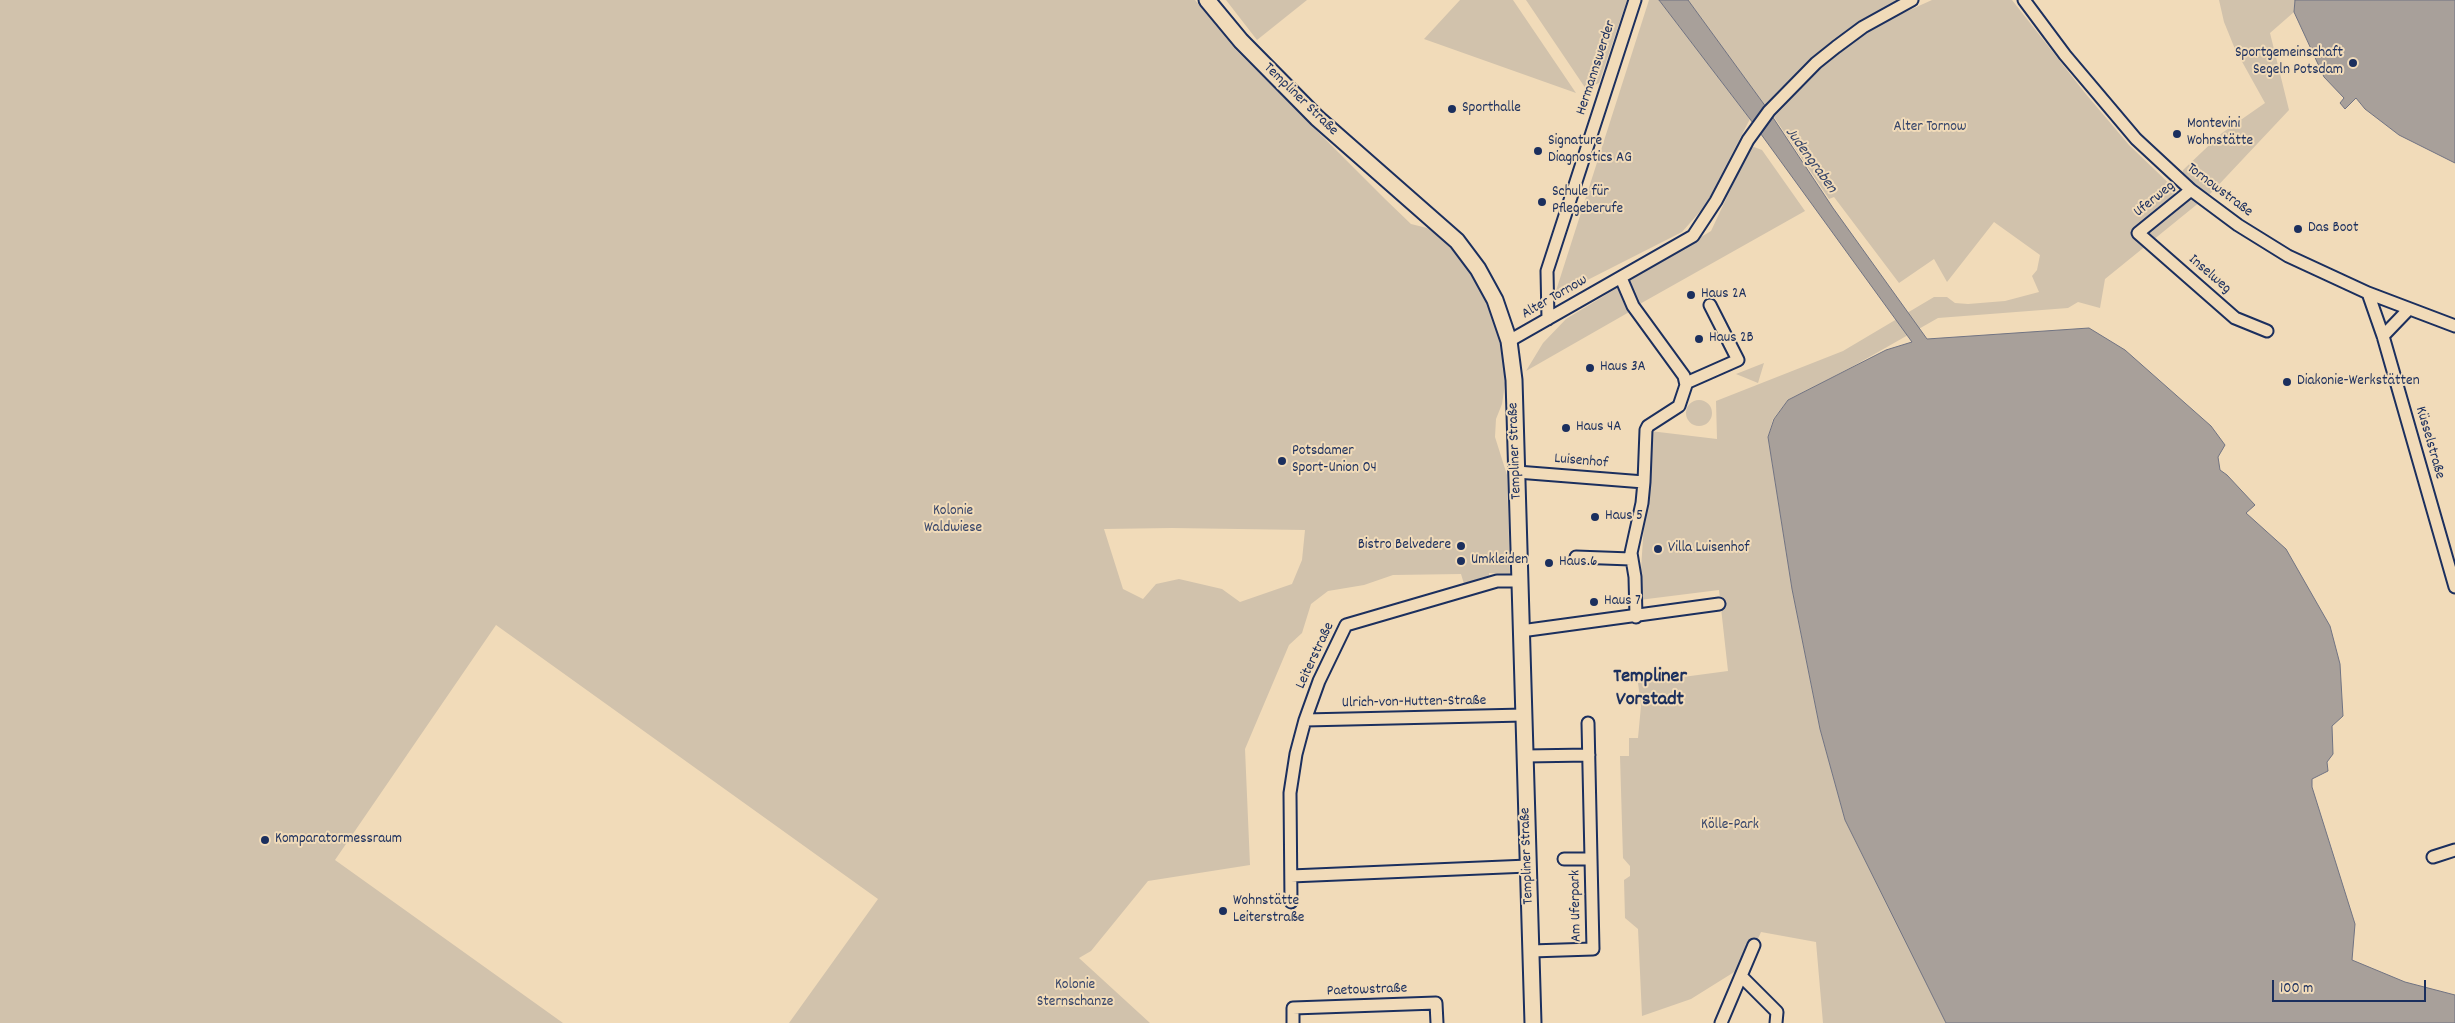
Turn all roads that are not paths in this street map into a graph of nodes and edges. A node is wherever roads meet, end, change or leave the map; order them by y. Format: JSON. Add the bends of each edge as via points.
{"nodes":[{"id":1,"x":1207,"y":0,"type":"edge"},
{"id":2,"x":1635,"y":0,"type":"edge"},
{"id":3,"x":1912,"y":0,"type":"edge"},
{"id":4,"x":2024,"y":0,"type":"edge"},
{"id":5,"x":2191,"y":190,"type":"junction"},
{"id":6,"x":2138,"y":233,"type":"joint"},
{"id":7,"x":1621,"y":278,"type":"junction"},
{"id":8,"x":2368,"y":294,"type":"junction"},
{"id":9,"x":1710,"y":305,"type":"dead end"},
{"id":10,"x":2408,"y":310,"type":"junction"},
{"id":11,"x":1548,"y":319,"type":"junction"},
{"id":12,"x":2455,"y":326,"type":"edge"},
{"id":13,"x":2267,"y":331,"type":"dead end"},
{"id":14,"x":2383,"y":336,"type":"junction"},
{"id":15,"x":1510,"y":341,"type":"junction"},
{"id":16,"x":1686,"y":383,"type":"junction"},
{"id":17,"x":1517,"y":472,"type":"junction"},
{"id":18,"x":1644,"y":482,"type":"junction"},
{"id":19,"x":1576,"y":557,"type":"dead end"},
{"id":20,"x":1632,"y":559,"type":"junction"},
{"id":21,"x":1520,"y":581,"type":"junction"},
{"id":22,"x":2455,"y":586,"type":"edge"},
{"id":23,"x":1719,"y":604,"type":"dead end"},
{"id":24,"x":1636,"y":617,"type":"junction"},
{"id":25,"x":1522,"y":631,"type":"junction"},
{"id":26,"x":1524,"y":715,"type":"junction"},
{"id":27,"x":1305,"y":720,"type":"junction"},
{"id":28,"x":1588,"y":723,"type":"dead end"},
{"id":29,"x":1589,"y":755,"type":"junction"},
{"id":30,"x":1525,"y":756,"type":"junction"},
{"id":31,"x":2455,"y":850,"type":"edge"},
{"id":32,"x":2433,"y":857,"type":"dead end"},
{"id":33,"x":1564,"y":859,"type":"dead end"},
{"id":34,"x":1591,"y":859,"type":"junction"},
{"id":35,"x":1528,"y":866,"type":"junction"},
{"id":36,"x":1291,"y":876,"type":"junction"},
{"id":37,"x":1291,"y":902,"type":"dead end"},
{"id":38,"x":1754,"y":946,"type":"dead end"},
{"id":39,"x":1530,"y":951,"type":"junction"},
{"id":40,"x":1742,"y":977,"type":"junction"},
{"id":41,"x":1293,"y":1023,"type":"edge"},
{"id":42,"x":1437,"y":1023,"type":"edge"},
{"id":43,"x":1533,"y":1023,"type":"edge"},
{"id":44,"x":1721,"y":1023,"type":"edge"},
{"id":45,"x":1776,"y":1023,"type":"edge"}],
"edges":[{"from":1,"to":15,"type":"street","name":"Templiner Straße","via":[[1241,41],[1317,118],[1457,241],[1495,300]]},
{"from":2,"to":11,"type":"street","name":"Hermannswerder","via":[[1548,271]]},
{"from":3,"to":7,"type":"street","name":"Alter Tornow","via":[[1863,28],[1816,63],[1755,128],[1716,202],[1693,236]]},
{"from":4,"to":5,"type":"street","name":"Tornowstraße","via":[[2065,55],[2136,138]]},
{"from":5,"to":6,"type":"street","name":"Uferweg"},
{"from":5,"to":8,"type":"street","name":"Tornowstraße","via":[[2275,248]]},
{"from":6,"to":13,"type":"street","name":"Inselweg","via":[[2235,318]]},
{"from":7,"to":11,"type":"street","name":"Alter Tornow"},
{"from":7,"to":16,"type":"street","via":[[1633,306]]},
{"from":8,"to":10,"type":"street","name":"Tornowstraße"},
{"from":8,"to":14,"type":"street","name":"Küsselstraße"},
{"from":9,"to":16,"type":"street","via":[[1738,360]]},
{"from":10,"to":12,"type":"street","name":"Tornowstraße"},
{"from":10,"to":14,"type":"street"},
{"from":11,"to":15,"type":"street","name":"Alter Tornow"},
{"from":14,"to":22,"type":"street","name":"Küsselstraße"},
{"from":15,"to":17,"type":"street","name":"Templiner Straße"},
{"from":16,"to":18,"type":"street","via":[[1679,406],[1646,430]]},
{"from":17,"to":18,"type":"street","name":"Luisenhof"},
{"from":17,"to":21,"type":"street","name":"Templiner Straße"},
{"from":18,"to":20,"type":"street","via":[[1631,546]]},
{"from":19,"to":20,"type":"street"},
{"from":20,"to":24,"type":"street"},
{"from":21,"to":25,"type":"street","name":"Templiner Straße"},
{"from":21,"to":27,"type":"street","name":"Leiterstraße","via":[[1498,581],[1346,624]]},
{"from":23,"to":24,"type":"street"},
{"from":24,"to":25,"type":"street"},
{"from":25,"to":26,"type":"street","name":"Templiner Straße"},
{"from":26,"to":27,"type":"street","name":"Ulrich-von-Hutten-Straße"},
{"from":26,"to":30,"type":"street","name":"Templiner Straße"},
{"from":27,"to":36,"type":"street","name":"Leiterstraße","via":[[1290,793]]},
{"from":28,"to":29,"type":"street","name":"Am Uferpark"},
{"from":29,"to":30,"type":"street"},
{"from":29,"to":34,"type":"street","name":"Am Uferpark"},
{"from":30,"to":35,"type":"street","name":"Templiner Straße"},
{"from":31,"to":32,"type":"street"},
{"from":33,"to":34,"type":"street","name":"Am Uferpark"},
{"from":34,"to":39,"type":"street","name":"Am Uferpark","via":[[1593,949]]},
{"from":35,"to":36,"type":"street"},
{"from":35,"to":39,"type":"street","name":"Templiner Straße"},
{"from":36,"to":37,"type":"street","name":"Leiterstraße"},
{"from":38,"to":40,"type":"street"},
{"from":39,"to":43,"type":"street","name":"Templiner Straße"},
{"from":40,"to":44,"type":"street"},
{"from":40,"to":45,"type":"street","via":[[1777,1012]]},
{"from":41,"to":42,"type":"street","name":"Paetowstraße","via":[[1293,1008],[1436,1003]]}]}
